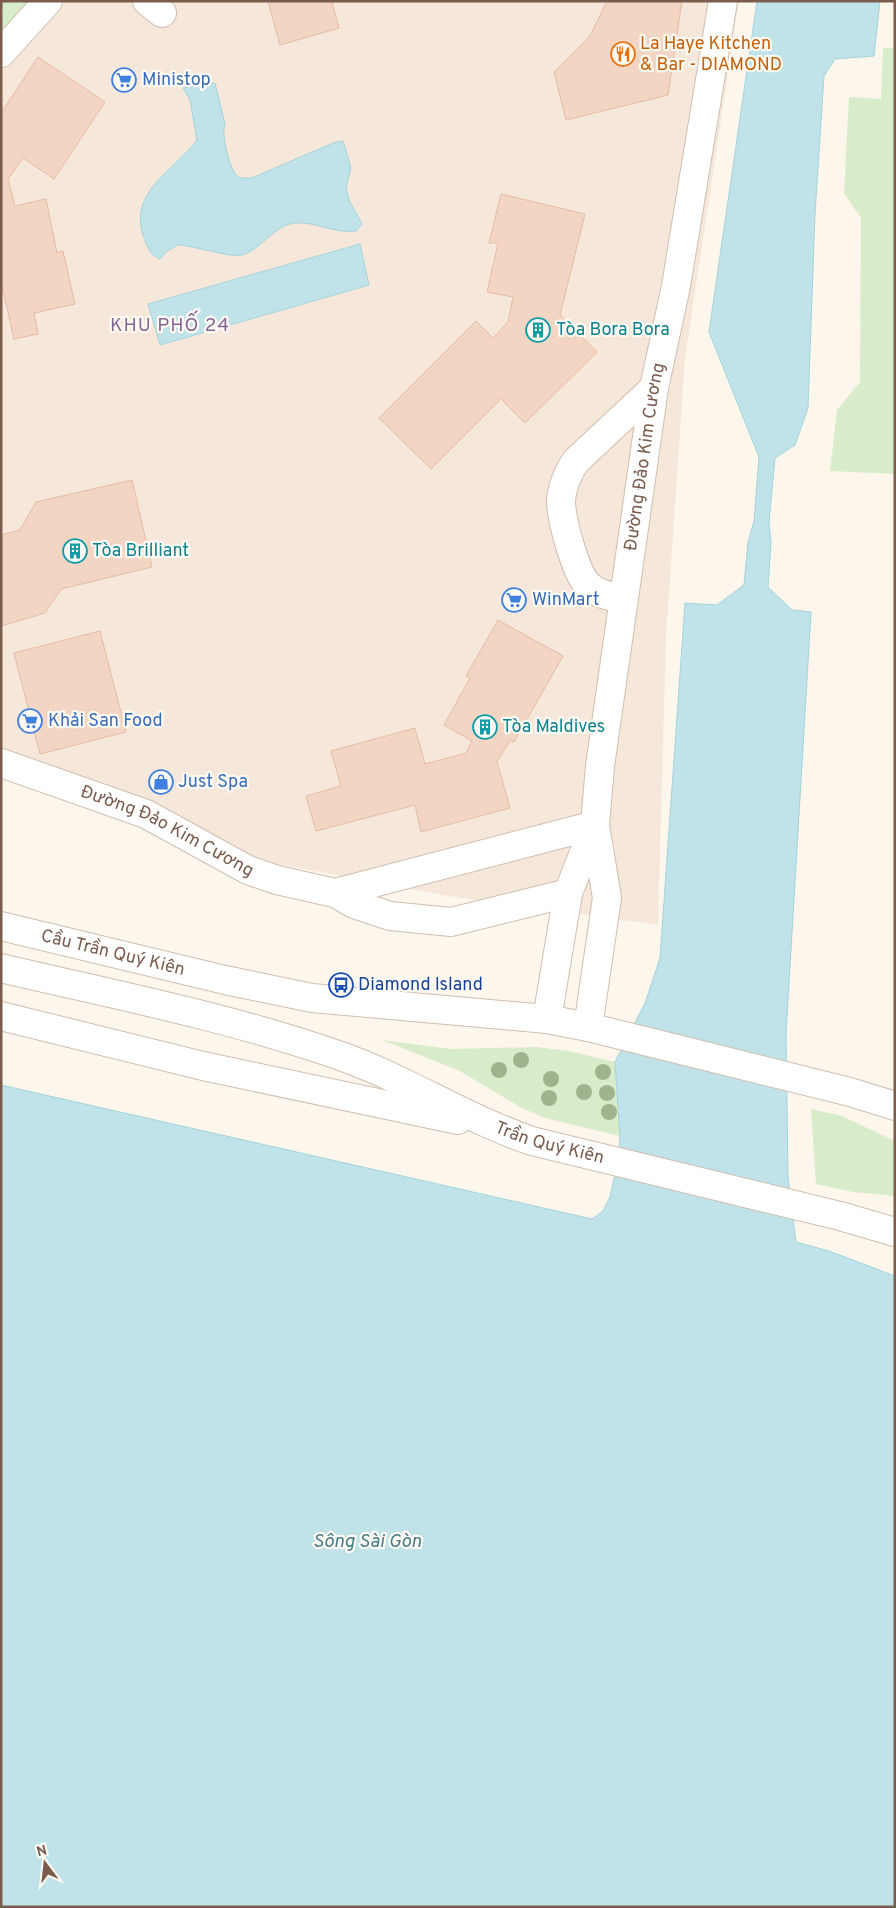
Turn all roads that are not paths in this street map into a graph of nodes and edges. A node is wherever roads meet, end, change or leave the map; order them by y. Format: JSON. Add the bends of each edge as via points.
{"nodes":[{"id":1,"x":48,"y":1,"type":"edge"},
{"id":2,"x":724,"y":1,"type":"edge"},
{"id":3,"x":1,"y":53,"type":"edge"},
{"id":4,"x":654,"y":388,"type":"junction"},
{"id":5,"x":622,"y":599,"type":"junction"},
{"id":6,"x":5,"y":768,"type":"edge"},
{"id":7,"x":595,"y":825,"type":"junction"},
{"id":8,"x":335,"y":893,"type":"junction"},
{"id":9,"x":568,"y":893,"type":"junction"},
{"id":10,"x":1,"y":926,"type":"edge"},
{"id":11,"x":1,"y":968,"type":"edge"},
{"id":12,"x":1,"y":1016,"type":"edge"},
{"id":13,"x":547,"y":1019,"type":"junction"},
{"id":14,"x":588,"y":1027,"type":"junction"},
{"id":15,"x":895,"y":1106,"type":"edge"},
{"id":16,"x":492,"y":1128,"type":"junction"},
{"id":17,"x":889,"y":1227,"type":"edge"}],
"edges":[{"from":1,"to":3,"type":"street"},
{"from":2,"to":4,"type":"street","name":"Đường Đảo Kim Cương","via":[[676,286]]},
{"from":4,"to":5,"type":"street","name":"Đường Đảo Kim Cương"},
{"from":4,"to":5,"type":"street","via":[[576,460],[568,472],[561,502],[579,571],[587,584],[600,593]]},
{"from":5,"to":7,"type":"street","name":"Đường Đảo Kim Cương"},
{"from":6,"to":8,"type":"street","name":"Đường Đảo Kim Cương","via":[[146,814],[248,870]]},
{"from":7,"to":8,"type":"street","name":"Đường Đảo Kim Cương"},
{"from":7,"to":9,"type":"street","name":"Đường Đảo Kim Cương"},
{"from":7,"to":14,"type":"street","name":"Đường Đảo Kim Cương","via":[[607,898]]},
{"from":8,"to":9,"type":"street","name":"Đường Đảo Kim Cương","via":[[371,911],[435,922],[468,919]]},
{"from":9,"to":13,"type":"street","name":"Đường Đảo Kim Cương"},
{"from":10,"to":13,"type":"street","name":"Cầu Trần Quý Kiên","via":[[312,998]]},
{"from":11,"to":16,"type":"street","name":"Trần Quý Kiên","via":[[216,1020],[336,1054],[418,1089]]},
{"from":12,"to":16,"type":"street","via":[[203,1066]]},
{"from":13,"to":14,"type":"street"},
{"from":14,"to":15,"type":"street"},
{"from":16,"to":17,"type":"street","name":"Trần Quý Kiên","via":[[570,1152]]}]}
